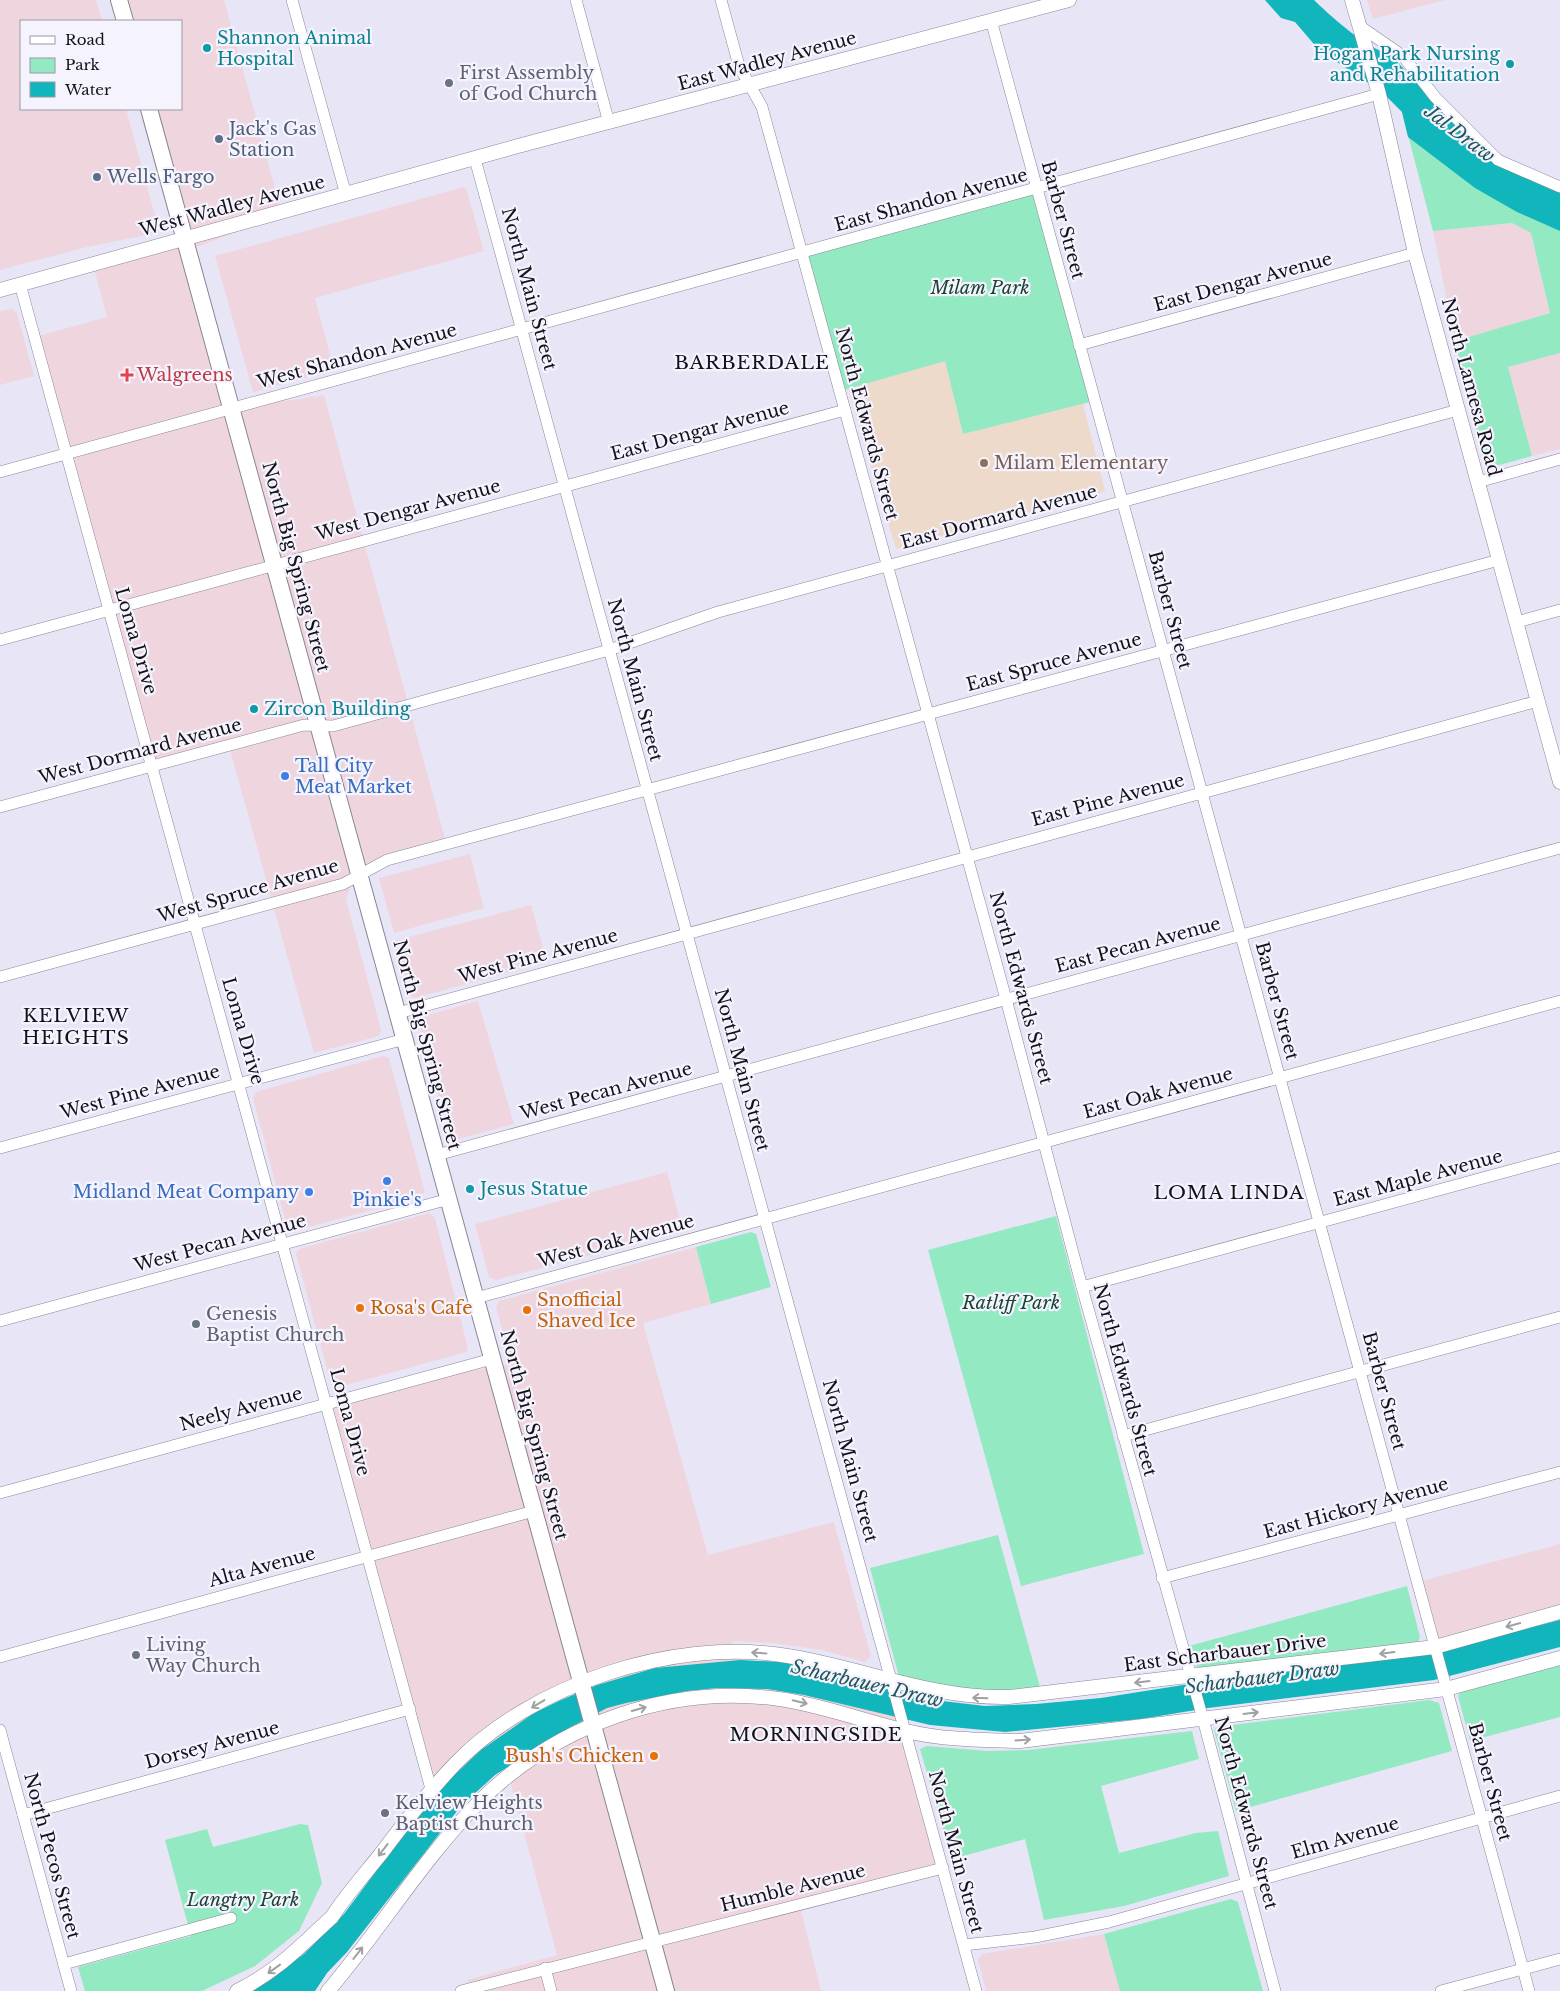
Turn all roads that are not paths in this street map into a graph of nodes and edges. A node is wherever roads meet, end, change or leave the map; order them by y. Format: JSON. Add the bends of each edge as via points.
{"nodes":[{"id":1,"x":120,"y":0,"type":"edge"},
{"id":2,"x":292,"y":0,"type":"edge"},
{"id":3,"x":576,"y":0,"type":"edge"},
{"id":4,"x":721,"y":0,"type":"edge"},
{"id":5,"x":1069,"y":0,"type":"edge"},
{"id":6,"x":1352,"y":0,"type":"edge"},
{"id":7,"x":125,"y":20,"type":"edge"},
{"id":8,"x":991,"y":20,"type":"junction"},
{"id":9,"x":1361,"y":27,"type":"junction"},
{"id":10,"x":751,"y":85,"type":"junction"},
{"id":11,"x":1379,"y":94,"type":"junction"},
{"id":12,"x":149,"y":110,"type":"edge"},
{"id":13,"x":609,"y":123,"type":"junction"},
{"id":14,"x":475,"y":159,"type":"junction"},
{"id":15,"x":1560,"y":188,"type":"edge"},
{"id":16,"x":1036,"y":189,"type":"junction"},
{"id":17,"x":346,"y":195,"type":"junction"},
{"id":18,"x":184,"y":238,"type":"junction"},
{"id":19,"x":802,"y":253,"type":"junction"},
{"id":20,"x":1415,"y":253,"type":"junction"},
{"id":21,"x":20,"y":284,"type":"junction"},
{"id":22,"x":0,"y":290,"type":"edge"},
{"id":23,"x":521,"y":329,"type":"junction"},
{"id":24,"x":1079,"y":345,"type":"junction"},
{"id":25,"x":232,"y":408,"type":"junction"},
{"id":26,"x":845,"y":410,"type":"junction"},
{"id":27,"x":1458,"y":410,"type":"junction"},
{"id":28,"x":67,"y":454,"type":"junction"},
{"id":29,"x":1560,"y":460,"type":"edge"},
{"id":30,"x":0,"y":472,"type":"edge"},
{"id":31,"x":1478,"y":482,"type":"junction"},
{"id":32,"x":564,"y":485,"type":"junction"},
{"id":33,"x":1122,"y":501,"type":"junction"},
{"id":34,"x":1500,"y":560,"type":"junction"},
{"id":35,"x":275,"y":565,"type":"junction"},
{"id":36,"x":888,"y":565,"type":"junction"},
{"id":37,"x":109,"y":610,"type":"junction"},
{"id":38,"x":1560,"y":610,"type":"edge"},
{"id":39,"x":1517,"y":622,"type":"junction"},
{"id":40,"x":0,"y":640,"type":"edge"},
{"id":41,"x":609,"y":650,"type":"junction"},
{"id":42,"x":1164,"y":651,"type":"junction"},
{"id":43,"x":1538,"y":701,"type":"junction"},
{"id":44,"x":928,"y":715,"type":"junction"},
{"id":45,"x":319,"y":725,"type":"junction"},
{"id":46,"x":1557,"y":761,"type":"edge"},
{"id":47,"x":153,"y":766,"type":"junction"},
{"id":48,"x":1560,"y":782,"type":"edge"},
{"id":49,"x":647,"y":791,"type":"junction"},
{"id":50,"x":1202,"y":792,"type":"junction"},
{"id":51,"x":0,"y":807,"type":"edge"},
{"id":52,"x":1560,"y":848,"type":"edge"},
{"id":53,"x":968,"y":857,"type":"junction"},
{"id":54,"x":360,"y":876,"type":"junction"},
{"id":55,"x":196,"y":924,"type":"junction"},
{"id":56,"x":687,"y":933,"type":"junction"},
{"id":57,"x":1242,"y":936,"type":"junction"},
{"id":58,"x":0,"y":977,"type":"edge"},
{"id":59,"x":1006,"y":999,"type":"junction"},
{"id":60,"x":1560,"y":1001,"type":"edge"},
{"id":61,"x":398,"y":1013,"type":"junction"},
{"id":62,"x":405,"y":1039,"type":"junction"},
{"id":63,"x":725,"y":1077,"type":"junction"},
{"id":64,"x":1280,"y":1077,"type":"junction"},
{"id":65,"x":240,"y":1084,"type":"junction"},
{"id":66,"x":1045,"y":1142,"type":"junction"},
{"id":67,"x":0,"y":1148,"type":"edge"},
{"id":68,"x":437,"y":1155,"type":"junction"},
{"id":69,"x":1560,"y":1157,"type":"edge"},
{"id":70,"x":449,"y":1199,"type":"junction"},
{"id":71,"x":765,"y":1218,"type":"junction"},
{"id":72,"x":1320,"y":1223,"type":"junction"},
{"id":73,"x":283,"y":1244,"type":"junction"},
{"id":74,"x":1082,"y":1287,"type":"junction"},
{"id":75,"x":476,"y":1298,"type":"junction"},
{"id":76,"x":1560,"y":1317,"type":"edge"},
{"id":77,"x":0,"y":1321,"type":"edge"},
{"id":78,"x":492,"y":1359,"type":"junction"},
{"id":79,"x":1360,"y":1371,"type":"junction"},
{"id":80,"x":327,"y":1404,"type":"junction"},
{"id":81,"x":1123,"y":1436,"type":"junction"},
{"id":82,"x":1560,"y":1472,"type":"edge"},
{"id":83,"x":0,"y":1493,"type":"edge"},
{"id":84,"x":534,"y":1511,"type":"junction"},
{"id":85,"x":1400,"y":1514,"type":"junction"},
{"id":86,"x":368,"y":1556,"type":"junction"},
{"id":87,"x":1162,"y":1578,"type":"junction"},
{"id":88,"x":1560,"y":1612,"type":"edge"},
{"id":89,"x":1435,"y":1647,"type":"junction"},
{"id":90,"x":0,"y":1657,"type":"edge"},
{"id":91,"x":1560,"y":1658,"type":"edge"},
{"id":92,"x":1190,"y":1676,"type":"junction"},
{"id":93,"x":892,"y":1682,"type":"junction"},
{"id":94,"x":582,"y":1683,"type":"junction"},
{"id":95,"x":1446,"y":1689,"type":"junction"},
{"id":96,"x":410,"y":1709,"type":"junction"},
{"id":97,"x":1203,"y":1719,"type":"junction"},
{"id":98,"x":593,"y":1724,"type":"junction"},
{"id":99,"x":0,"y":1730,"type":"edge"},
{"id":100,"x":906,"y":1731,"type":"junction"},
{"id":101,"x":431,"y":1789,"type":"junction"},
{"id":102,"x":1560,"y":1796,"type":"edge"},
{"id":103,"x":23,"y":1815,"type":"junction"},
{"id":104,"x":1482,"y":1818,"type":"junction"},
{"id":105,"x":943,"y":1868,"type":"junction"},
{"id":106,"x":1247,"y":1884,"type":"junction"},
{"id":107,"x":231,"y":1918,"type":"dead end"},
{"id":108,"x":653,"y":1941,"type":"junction"},
{"id":109,"x":964,"y":1945,"type":"junction"},
{"id":110,"x":1560,"y":1958,"type":"edge"},
{"id":111,"x":64,"y":1964,"type":"junction"},
{"id":112,"x":545,"y":1968,"type":"junction"},
{"id":113,"x":1523,"y":1969,"type":"junction"},
{"id":114,"x":71,"y":1991,"type":"edge"},
{"id":115,"x":237,"y":1991,"type":"edge"},
{"id":116,"x":328,"y":1991,"type":"edge"},
{"id":117,"x":461,"y":1991,"type":"edge"},
{"id":118,"x":551,"y":1991,"type":"edge"},
{"id":119,"x":666,"y":1991,"type":"edge"},
{"id":120,"x":976,"y":1991,"type":"edge"},
{"id":121,"x":1275,"y":1991,"type":"edge"},
{"id":122,"x":1441,"y":1991,"type":"edge"},
{"id":123,"x":1529,"y":1991,"type":"edge"}],
"edges":[{"from":1,"to":7,"type":"highway"},
{"from":2,"to":17,"type":"street"},
{"from":3,"to":13,"type":"street"},
{"from":4,"to":10,"type":"street","name":"North Edwards Street","via":[[739,66]]},
{"from":5,"to":8,"type":"main road","name":"East Wadley Avenue"},
{"from":6,"to":9,"type":"main road","name":"North Lamesa Road"},
{"from":8,"to":10,"type":"main road","name":"East Wadley Avenue"},
{"from":8,"to":16,"type":"street","name":"Barber Street"},
{"from":9,"to":11,"type":"main road","name":"North Lamesa Road"},
{"from":9,"to":15,"type":"street","via":[[1402,56],[1435,97],[1498,160]]},
{"from":10,"to":13,"type":"main road","name":"East Wadley Avenue"},
{"from":10,"to":19,"type":"street","name":"North Edwards Street","via":[[762,107]]},
{"from":11,"to":16,"type":"street","name":"East Shandon Avenue"},
{"from":11,"to":20,"type":"main road","name":"North Lamesa Road"},
{"from":12,"to":18,"type":"highway","name":"North Big Spring Street"},
{"from":13,"to":14,"type":"main road","name":"East Wadley Avenue"},
{"from":14,"to":17,"type":"main road","name":"West Wadley Avenue"},
{"from":14,"to":23,"type":"street","name":"North Main Street"},
{"from":16,"to":19,"type":"street","name":"East Shandon Avenue"},
{"from":16,"to":24,"type":"street","name":"Barber Street"},
{"from":17,"to":18,"type":"main road","name":"West Wadley Avenue"},
{"from":18,"to":21,"type":"main road","name":"West Wadley Avenue"},
{"from":18,"to":25,"type":"highway","name":"North Big Spring Street"},
{"from":19,"to":23,"type":"street","name":"East Shandon Avenue"},
{"from":19,"to":26,"type":"street","name":"North Edwards Street"},
{"from":20,"to":24,"type":"street","name":"East Dengar Avenue"},
{"from":20,"to":27,"type":"main road","name":"North Lamesa Road"},
{"from":21,"to":22,"type":"main road","name":"West Wadley Avenue"},
{"from":21,"to":28,"type":"street","name":"Loma Drive"},
{"from":23,"to":25,"type":"street","name":"West Shandon Avenue"},
{"from":23,"to":32,"type":"street","name":"North Main Street"},
{"from":24,"to":33,"type":"street","name":"Barber Street"},
{"from":25,"to":28,"type":"street","name":"West Shandon Avenue"},
{"from":25,"to":35,"type":"highway","name":"North Big Spring Street"},
{"from":26,"to":32,"type":"street","name":"East Dengar Avenue"},
{"from":26,"to":36,"type":"street","name":"North Edwards Street"},
{"from":27,"to":31,"type":"main road","name":"North Lamesa Road"},
{"from":27,"to":33,"type":"street","name":"East Dormard Avenue"},
{"from":28,"to":30,"type":"street","name":"West Shandon Avenue"},
{"from":28,"to":37,"type":"street","name":"Loma Drive"},
{"from":29,"to":31,"type":"street"},
{"from":31,"to":34,"type":"main road","name":"North Lamesa Road"},
{"from":32,"to":35,"type":"street","name":"West Dengar Avenue"},
{"from":32,"to":41,"type":"street","name":"North Main Street"},
{"from":33,"to":36,"type":"street","name":"East Dormard Avenue"},
{"from":33,"to":42,"type":"street","name":"Barber Street"},
{"from":34,"to":39,"type":"main road","name":"North Lamesa Road"},
{"from":34,"to":42,"type":"street","name":"East Spruce Avenue"},
{"from":35,"to":37,"type":"street","name":"West Dengar Avenue"},
{"from":35,"to":45,"type":"highway","name":"North Big Spring Street"},
{"from":36,"to":41,"type":"street","name":"East Dormard Avenue","via":[[718,612]]},
{"from":36,"to":44,"type":"street","name":"North Edwards Street"},
{"from":37,"to":40,"type":"street","name":"West Dengar Avenue"},
{"from":37,"to":47,"type":"street","name":"Loma Drive"},
{"from":38,"to":39,"type":"street"},
{"from":39,"to":43,"type":"main road","name":"North Lamesa Road"},
{"from":41,"to":45,"type":"street","name":"West Dormard Avenue","via":[[333,726]]},
{"from":41,"to":49,"type":"street","name":"North Main Street"},
{"from":42,"to":44,"type":"street","name":"East Spruce Avenue"},
{"from":42,"to":50,"type":"street","name":"Barber Street"},
{"from":43,"to":46,"type":"main road","name":"North Lamesa Road"},
{"from":43,"to":50,"type":"street","name":"East Pine Avenue"},
{"from":44,"to":49,"type":"street","name":"East Spruce Avenue"},
{"from":44,"to":53,"type":"street","name":"North Edwards Street"},
{"from":45,"to":47,"type":"street","name":"West Dormard Avenue","via":[[304,725]]},
{"from":45,"to":54,"type":"highway","name":"North Big Spring Street"},
{"from":46,"to":48,"type":"main road","name":"North Lamesa Road"},
{"from":47,"to":51,"type":"street","name":"West Dormard Avenue"},
{"from":47,"to":55,"type":"street","name":"Loma Drive"},
{"from":49,"to":54,"type":"street","name":"West Spruce Avenue","via":[[387,860]]},
{"from":49,"to":56,"type":"street","name":"North Main Street"},
{"from":50,"to":53,"type":"street","name":"East Pine Avenue"},
{"from":50,"to":57,"type":"street","name":"Barber Street"},
{"from":52,"to":57,"type":"street","name":"East Pecan Avenue"},
{"from":53,"to":56,"type":"street","name":"East Pine Avenue"},
{"from":53,"to":59,"type":"street","name":"North Edwards Street"},
{"from":54,"to":55,"type":"street","name":"West Spruce Avenue","via":[[344,884]]},
{"from":54,"to":61,"type":"highway","name":"North Big Spring Street"},
{"from":55,"to":58,"type":"street","name":"West Spruce Avenue"},
{"from":55,"to":65,"type":"street","name":"Loma Drive"},
{"from":56,"to":61,"type":"street","name":"West Pine Avenue"},
{"from":56,"to":63,"type":"street","name":"North Main Street"},
{"from":57,"to":59,"type":"street","name":"East Pecan Avenue"},
{"from":57,"to":64,"type":"street","name":"Barber Street"},
{"from":59,"to":63,"type":"street","name":"East Pecan Avenue"},
{"from":59,"to":66,"type":"street","name":"North Edwards Street"},
{"from":60,"to":64,"type":"street","name":"East Oak Avenue"},
{"from":61,"to":62,"type":"highway","name":"North Big Spring Street"},
{"from":62,"to":65,"type":"street","name":"West Pine Avenue"},
{"from":62,"to":68,"type":"highway","name":"North Big Spring Street"},
{"from":63,"to":68,"type":"street","name":"West Pecan Avenue"},
{"from":63,"to":71,"type":"street","name":"North Main Street"},
{"from":64,"to":66,"type":"street","name":"East Oak Avenue"},
{"from":64,"to":72,"type":"street","name":"Barber Street"},
{"from":65,"to":67,"type":"street","name":"West Pine Avenue"},
{"from":65,"to":73,"type":"street","name":"Loma Drive"},
{"from":66,"to":71,"type":"street","name":"East Oak Avenue"},
{"from":66,"to":74,"type":"street","name":"North Edwards Street"},
{"from":68,"to":70,"type":"highway","name":"North Big Spring Street"},
{"from":69,"to":72,"type":"street","name":"East Maple Avenue"},
{"from":70,"to":73,"type":"street","name":"West Pecan Avenue"},
{"from":70,"to":75,"type":"highway","name":"North Big Spring Street"},
{"from":71,"to":75,"type":"street","name":"West Oak Avenue"},
{"from":71,"to":93,"type":"street","name":"North Main Street"},
{"from":72,"to":74,"type":"street","name":"East Maple Avenue"},
{"from":72,"to":79,"type":"street","name":"Barber Street"},
{"from":73,"to":77,"type":"street","name":"West Pecan Avenue"},
{"from":73,"to":80,"type":"street","name":"Loma Drive"},
{"from":74,"to":81,"type":"street","name":"North Edwards Street"},
{"from":75,"to":78,"type":"highway","name":"North Big Spring Street"},
{"from":76,"to":79,"type":"street"},
{"from":78,"to":80,"type":"street","name":"Neely Avenue"},
{"from":78,"to":84,"type":"highway","name":"North Big Spring Street"},
{"from":79,"to":81,"type":"street"},
{"from":79,"to":85,"type":"street","name":"Barber Street"},
{"from":80,"to":83,"type":"street","name":"Neely Avenue"},
{"from":80,"to":86,"type":"street","name":"Loma Drive"},
{"from":81,"to":87,"type":"street","name":"North Edwards Street"},
{"from":82,"to":85,"type":"street","name":"East Hickory Avenue"},
{"from":84,"to":86,"type":"street","name":"Alta Avenue"},
{"from":84,"to":94,"type":"highway","name":"North Big Spring Street"},
{"from":85,"to":87,"type":"street","name":"East Hickory Avenue"},
{"from":85,"to":89,"type":"street","name":"Barber Street"},
{"from":86,"to":90,"type":"street","name":"Alta Avenue"},
{"from":86,"to":96,"type":"street","name":"Loma Drive"},
{"from":87,"to":92,"type":"street","name":"North Edwards Street"},
{"from":88,"to":89,"type":"main road","name":"East Scharbauer Drive","one_way":true},
{"from":89,"to":92,"type":"main road","name":"East Scharbauer Drive","one_way":true},
{"from":89,"to":95,"type":"street","name":"Barber Street"},
{"from":91,"to":95,"type":"main road"},
{"from":92,"to":93,"type":"main road","name":"East Scharbauer Drive","one_way":true,"via":[[989,1698],[951,1695]]},
{"from":92,"to":97,"type":"street","name":"North Edwards Street"},
{"from":93,"to":94,"type":"main road","name":"East Scharbauer Drive","one_way":true,"via":[[795,1657],[728,1652],[662,1660]]},
{"from":93,"to":100,"type":"street","name":"North Main Street"},
{"from":94,"to":98,"type":"highway","name":"North Big Spring Street"},
{"from":94,"to":101,"type":"main road","name":"East Scharbauer Drive","one_way":true,"via":[[545,1699],[511,1720],[470,1751]]},
{"from":97,"to":95,"type":"main road","one_way":true},
{"from":95,"to":104,"type":"street","name":"Barber Street"},
{"from":96,"to":101,"type":"street","name":"Loma Drive"},
{"from":96,"to":103,"type":"street","name":"Dorsey Avenue"},
{"from":100,"to":97,"type":"main road","one_way":true,"via":[[972,1740],[1020,1741]]},
{"from":97,"to":106,"type":"street","name":"North Edwards Street"},
{"from":98,"to":100,"type":"main road","one_way":true,"via":[[668,1702],[740,1696],[796,1701]]},
{"from":98,"to":108,"type":"highway","name":"North Big Spring Street"},
{"from":116,"to":98,"type":"main road","one_way":true,"via":[[478,1804],[532,1759]]},
{"from":99,"to":103,"type":"street","name":"North Pecos Street"},
{"from":100,"to":105,"type":"street","name":"North Main Street"},
{"from":101,"to":115,"type":"main road","name":"East Scharbauer Drive","one_way":true,"via":[[316,1934],[282,1963]]},
{"from":102,"to":104,"type":"street","name":"Elm Avenue"},
{"from":103,"to":111,"type":"street","name":"North Pecos Street"},
{"from":104,"to":106,"type":"street","name":"Elm Avenue"},
{"from":104,"to":113,"type":"street","name":"Barber Street"},
{"from":105,"to":108,"type":"street","name":"Humble Avenue"},
{"from":105,"to":109,"type":"street","name":"North Main Street"},
{"from":106,"to":109,"type":"street","name":"Elm Avenue","via":[[1080,1929]]},
{"from":106,"to":121,"type":"street","name":"North Edwards Street"},
{"from":107,"to":111,"type":"street"},
{"from":108,"to":112,"type":"street","name":"Humble Avenue"},
{"from":108,"to":119,"type":"highway","name":"North Big Spring Street"},
{"from":109,"to":120,"type":"street","name":"North Main Street"},
{"from":110,"to":113,"type":"street"},
{"from":111,"to":114,"type":"street","name":"North Pecos Street"},
{"from":112,"to":117,"type":"street","name":"Humble Avenue"},
{"from":112,"to":118,"type":"street"},
{"from":113,"to":122,"type":"street"},
{"from":113,"to":123,"type":"street","name":"Barber Street"}]}
